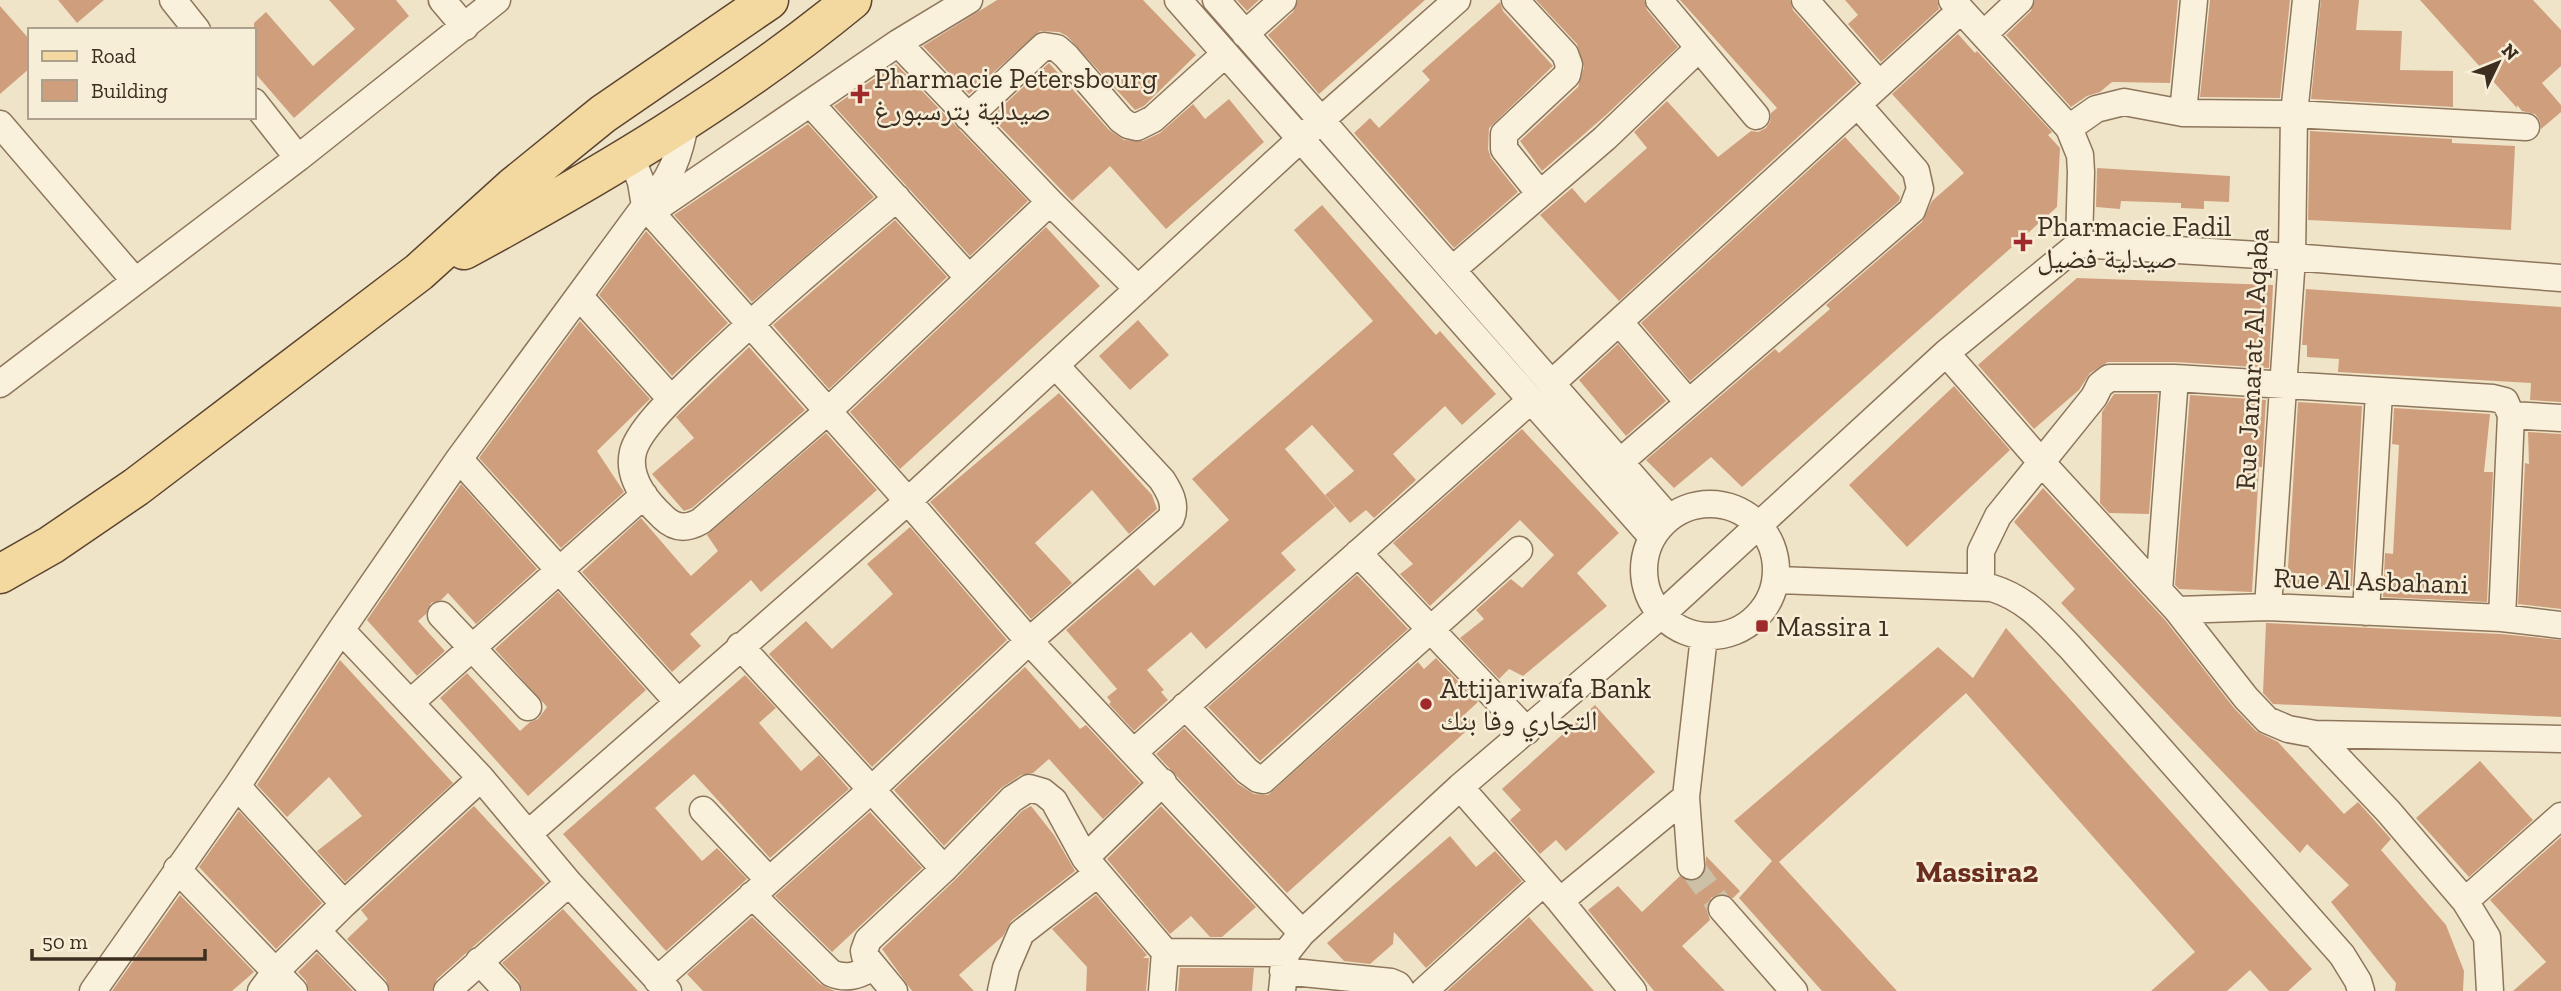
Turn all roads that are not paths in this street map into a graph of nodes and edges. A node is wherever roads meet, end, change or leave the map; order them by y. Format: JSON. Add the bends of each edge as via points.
{"nodes":[{"id":1,"x":173,"y":0,"type":"edge"},
{"id":2,"x":442,"y":0,"type":"edge"},
{"id":3,"x":497,"y":0,"type":"edge"},
{"id":4,"x":783,"y":0,"type":"edge"},
{"id":5,"x":852,"y":0,"type":"edge"},
{"id":6,"x":969,"y":0,"type":"edge"},
{"id":7,"x":1178,"y":0,"type":"edge"},
{"id":8,"x":1216,"y":0,"type":"edge"},
{"id":9,"x":1283,"y":0,"type":"edge"},
{"id":10,"x":1457,"y":0,"type":"edge"},
{"id":11,"x":1515,"y":0,"type":"edge"},
{"id":12,"x":1659,"y":0,"type":"edge"},
{"id":13,"x":1805,"y":0,"type":"edge"},
{"id":14,"x":2020,"y":0,"type":"edge"},
{"id":15,"x":2194,"y":0,"type":"edge"},
{"id":16,"x":2306,"y":0,"type":"edge"},
{"id":17,"x":1956,"y":5,"type":"edge"},
{"id":18,"x":747,"y":6,"type":"edge"},
{"id":19,"x":465,"y":27,"type":"junction"},
{"id":20,"x":195,"y":28,"type":"edge"},
{"id":21,"x":1245,"y":34,"type":"junction"},
{"id":22,"x":1984,"y":34,"type":"junction"},
{"id":23,"x":799,"y":41,"type":"junction"},
{"id":24,"x":898,"y":43,"type":"junction"},
{"id":25,"x":1699,"y":48,"type":"junction"},
{"id":26,"x":1225,"y":54,"type":"junction"},
{"id":27,"x":1879,"y":84,"type":"junction"},
{"id":28,"x":810,"y":103,"type":"junction"},
{"id":29,"x":256,"y":105,"type":"edge"},
{"id":30,"x":1858,"y":105,"type":"junction"},
{"id":31,"x":2183,"y":113,"type":"junction"},
{"id":32,"x":603,"y":114,"type":"junction"},
{"id":33,"x":2294,"y":114,"type":"junction"},
{"id":34,"x":1756,"y":116,"type":"dead end"},
{"id":35,"x":968,"y":117,"type":"junction"},
{"id":36,"x":686,"y":119,"type":"junction"},
{"id":37,"x":1320,"y":121,"type":"junction"},
{"id":38,"x":0,"y":124,"type":"edge"},
{"id":39,"x":2526,"y":127,"type":"dead end"},
{"id":40,"x":2069,"y":128,"type":"junction"},
{"id":41,"x":1300,"y":140,"type":"junction"},
{"id":42,"x":630,"y":154,"type":"junction"},
{"id":43,"x":298,"y":158,"type":"junction"},
{"id":44,"x":1540,"y":194,"type":"junction"},
{"id":45,"x":897,"y":198,"type":"junction"},
{"id":46,"x":1050,"y":202,"type":"junction"},
{"id":47,"x":648,"y":209,"type":"junction"},
{"id":48,"x":2079,"y":244,"type":"junction"},
{"id":49,"x":2292,"y":257,"type":"junction"},
{"id":50,"x":1452,"y":270,"type":"junction"},
{"id":51,"x":419,"y":272,"type":"junction"},
{"id":52,"x":968,"y":277,"type":"junction"},
{"id":53,"x":2561,"y":278,"type":"edge"},
{"id":54,"x":135,"y":281,"type":"junction"},
{"id":55,"x":1138,"y":289,"type":"junction"},
{"id":56,"x":579,"y":296,"type":"junction"},
{"id":57,"x":750,"y":323,"type":"junction"},
{"id":58,"x":1620,"y":323,"type":"junction"},
{"id":59,"x":1946,"y":353,"type":"junction"},
{"id":60,"x":1056,"y":366,"type":"junction"},
{"id":61,"x":2175,"y":379,"type":"junction"},
{"id":62,"x":1552,"y":383,"type":"junction"},
{"id":63,"x":0,"y":384,"type":"edge"},
{"id":64,"x":2283,"y":386,"type":"junction"},
{"id":65,"x":2379,"y":393,"type":"junction"},
{"id":66,"x":671,"y":399,"type":"junction"},
{"id":67,"x":1531,"y":400,"type":"junction"},
{"id":68,"x":1688,"y":402,"type":"junction"},
{"id":69,"x":828,"y":411,"type":"junction"},
{"id":70,"x":2511,"y":415,"type":"junction"},
{"id":71,"x":2561,"y":418,"type":"edge"},
{"id":72,"x":459,"y":459,"type":"junction"},
{"id":73,"x":1620,"y":462,"type":"junction"},
{"id":74,"x":2042,"y":463,"type":"junction"},
{"id":75,"x":643,"y":495,"type":"junction"},
{"id":76,"x":908,"y":500,"type":"junction"},
{"id":77,"x":1758,"y":525,"type":"junction"},
{"id":78,"x":1660,"y":528,"type":"junction"},
{"id":79,"x":1519,"y":550,"type":"dead end"},
{"id":80,"x":1358,"y":553,"type":"junction"},
{"id":81,"x":559,"y":571,"type":"junction"},
{"id":82,"x":0,"y":574,"type":"edge"},
{"id":83,"x":1776,"y":580,"type":"junction"},
{"id":84,"x":1981,"y":587,"type":"junction"},
{"id":85,"x":2159,"y":590,"type":"junction"},
{"id":86,"x":2269,"y":607,"type":"junction"},
{"id":87,"x":2177,"y":610,"type":"junction"},
{"id":88,"x":2366,"y":612,"type":"junction"},
{"id":89,"x":442,"y":615,"type":"dead end"},
{"id":90,"x":1661,"y":615,"type":"junction"},
{"id":91,"x":2502,"y":618,"type":"junction"},
{"id":92,"x":2561,"y":625,"type":"edge"},
{"id":93,"x":1432,"y":629,"type":"junction"},
{"id":94,"x":341,"y":630,"type":"junction"},
{"id":95,"x":1703,"y":636,"type":"junction"},
{"id":96,"x":1029,"y":641,"type":"junction"},
{"id":97,"x":740,"y":646,"type":"junction"},
{"id":98,"x":472,"y":648,"type":"junction"},
{"id":99,"x":678,"y":702,"type":"junction"},
{"id":100,"x":410,"y":703,"type":"junction"},
{"id":101,"x":1185,"y":706,"type":"junction"},
{"id":102,"x":528,"y":708,"type":"dead end"},
{"id":103,"x":1527,"y":731,"type":"junction"},
{"id":104,"x":2315,"y":734,"type":"junction"},
{"id":105,"x":2561,"y":739,"type":"edge"},
{"id":106,"x":1134,"y":752,"type":"junction"},
{"id":107,"x":481,"y":778,"type":"junction"},
{"id":108,"x":1163,"y":782,"type":"junction"},
{"id":109,"x":237,"y":786,"type":"junction"},
{"id":110,"x":1461,"y":788,"type":"junction"},
{"id":111,"x":870,"y":791,"type":"junction"},
{"id":112,"x":1686,"y":797,"type":"junction"},
{"id":113,"x":703,"y":810,"type":"dead end"},
{"id":114,"x":2561,"y":816,"type":"edge"},
{"id":115,"x":528,"y":834,"type":"junction"},
{"id":116,"x":1091,"y":866,"type":"junction"},
{"id":117,"x":1691,"y":866,"type":"tunnel mouth"},
{"id":118,"x":177,"y":869,"type":"junction"},
{"id":119,"x":944,"y":869,"type":"junction"},
{"id":120,"x":569,"y":883,"type":"junction"},
{"id":121,"x":760,"y":887,"type":"junction"},
{"id":122,"x":1552,"y":892,"type":"junction"},
{"id":123,"x":2465,"y":901,"type":"junction"},
{"id":124,"x":344,"y":904,"type":"junction"},
{"id":125,"x":1721,"y":909,"type":"tunnel mouth"},
{"id":126,"x":318,"y":932,"type":"junction"},
{"id":127,"x":1165,"y":952,"type":"junction"},
{"id":128,"x":479,"y":961,"type":"junction"},
{"id":129,"x":1288,"y":962,"type":"edge"},
{"id":130,"x":872,"y":968,"type":"junction"},
{"id":131,"x":269,"y":981,"type":"edge"},
{"id":132,"x":663,"y":985,"type":"edge"},
{"id":133,"x":93,"y":991,"type":"edge"},
{"id":134,"x":294,"y":991,"type":"edge"},
{"id":135,"x":375,"y":991,"type":"edge"},
{"id":136,"x":447,"y":991,"type":"edge"},
{"id":137,"x":507,"y":991,"type":"edge"},
{"id":138,"x":894,"y":991,"type":"edge"},
{"id":139,"x":1002,"y":991,"type":"edge"},
{"id":140,"x":1162,"y":991,"type":"edge"},
{"id":141,"x":1402,"y":991,"type":"edge"},
{"id":142,"x":1424,"y":991,"type":"edge"},
{"id":143,"x":1633,"y":991,"type":"edge"},
{"id":144,"x":1794,"y":991,"type":"edge"},
{"id":145,"x":2361,"y":991,"type":"edge"},
{"id":146,"x":2490,"y":991,"type":"edge"}],
"edges":[{"from":1,"to":20,"type":"street"},
{"from":2,"to":19,"type":"street"},
{"from":3,"to":19,"type":"street"},
{"from":4,"to":23,"type":"main road","via":[[799,22]]},
{"from":5,"to":23,"type":"main road"},
{"from":6,"to":24,"type":"street"},
{"from":7,"to":26,"type":"street"},
{"from":8,"to":21,"type":"street"},
{"from":9,"to":21,"type":"street"},
{"from":10,"to":37,"type":"street"},
{"from":11,"to":44,"type":"street","via":[[1569,65],[1567,75],[1506,131],[1503,139],[1504,149]]},
{"from":12,"to":25,"type":"street"},
{"from":13,"to":27,"type":"street"},
{"from":14,"to":22,"type":"street"},
{"from":15,"to":31,"type":"street"},
{"from":16,"to":33,"type":"street","name":"Rue Jamarat Al Aqaba"},
{"from":17,"to":22,"type":"street"},
{"from":17,"to":27,"type":"street"},
{"from":18,"to":32,"type":"main road"},
{"from":19,"to":43,"type":"street"},
{"from":21,"to":37,"type":"street"},
{"from":22,"to":40,"type":"street"},
{"from":23,"to":36,"type":"main road"},
{"from":24,"to":28,"type":"street"},
{"from":24,"to":35,"type":"street"},
{"from":25,"to":34,"type":"street"},
{"from":25,"to":44,"type":"street"},
{"from":26,"to":35,"type":"street","via":[[1153,119],[1137,127],[1121,120],[1057,48],[1044,46]]},
{"from":26,"to":41,"type":"street"},
{"from":27,"to":30,"type":"street"},
{"from":28,"to":45,"type":"street"},
{"from":28,"to":47,"type":"street"},
{"from":29,"to":43,"type":"street"},
{"from":30,"to":58,"type":"street"},
{"from":30,"to":68,"type":"street","via":[[1916,171],[1920,189],[1912,210]]},
{"from":31,"to":33,"type":"street"},
{"from":31,"to":40,"type":"street","via":[[2124,102],[2096,109]]},
{"from":32,"to":42,"type":"main road","via":[[611,136]]},
{"from":32,"to":51,"type":"main road"},
{"from":33,"to":39,"type":"street"},
{"from":33,"to":49,"type":"street","name":"Rue Jamarat Al Aqaba"},
{"from":35,"to":46,"type":"street"},
{"from":36,"to":42,"type":"main road"},
{"from":36,"to":47,"type":"street","via":[[679,156]]},
{"from":37,"to":41,"type":"street"},
{"from":37,"to":50,"type":"street"},
{"from":38,"to":54,"type":"street"},
{"from":40,"to":48,"type":"street","via":[[2080,155]]},
{"from":41,"to":55,"type":"street"},
{"from":41,"to":67,"type":"street"},
{"from":42,"to":47,"type":"street"},
{"from":42,"to":51,"type":"main road"},
{"from":43,"to":54,"type":"street"},
{"from":44,"to":50,"type":"street"},
{"from":45,"to":52,"type":"street"},
{"from":45,"to":57,"type":"street"},
{"from":46,"to":52,"type":"street"},
{"from":46,"to":55,"type":"street"},
{"from":47,"to":56,"type":"street"},
{"from":47,"to":57,"type":"street"},
{"from":48,"to":49,"type":"street"},
{"from":48,"to":59,"type":"street"},
{"from":49,"to":53,"type":"street"},
{"from":49,"to":64,"type":"street","name":"Rue Jamarat Al Aqaba"},
{"from":50,"to":62,"type":"street"},
{"from":51,"to":82,"type":"main road","via":[[136,487]]},
{"from":52,"to":69,"type":"street"},
{"from":54,"to":63,"type":"street"},
{"from":55,"to":60,"type":"street"},
{"from":56,"to":66,"type":"street"},
{"from":56,"to":72,"type":"street"},
{"from":57,"to":66,"type":"street"},
{"from":57,"to":69,"type":"street"},
{"from":58,"to":62,"type":"street"},
{"from":58,"to":68,"type":"street"},
{"from":59,"to":74,"type":"street"},
{"from":59,"to":77,"type":"street"},
{"from":60,"to":76,"type":"street"},
{"from":60,"to":96,"type":"street","via":[[1162,480],[1173,512],[1167,523]]},
{"from":61,"to":64,"type":"street"},
{"from":61,"to":74,"type":"street","via":[[2109,378]]},
{"from":61,"to":85,"type":"street"},
{"from":62,"to":73,"type":"street"},
{"from":64,"to":65,"type":"street"},
{"from":64,"to":86,"type":"street","name":"Rue Jamarat Al Aqaba"},
{"from":65,"to":70,"type":"street","via":[[2500,399]]},
{"from":65,"to":88,"type":"street"},
{"from":66,"to":75,"type":"street","via":[[634,450],[633,472]]},
{"from":67,"to":78,"type":"street"},
{"from":67,"to":80,"type":"street"},
{"from":68,"to":73,"type":"street"},
{"from":69,"to":75,"type":"street","via":[[693,526],[668,522]]},
{"from":69,"to":76,"type":"street"},
{"from":70,"to":71,"type":"street"},
{"from":70,"to":91,"type":"street"},
{"from":72,"to":81,"type":"street"},
{"from":72,"to":94,"type":"street"},
{"from":73,"to":78,"type":"street"},
{"from":74,"to":84,"type":"street","via":[[1987,536],[1981,551]]},
{"from":74,"to":85,"type":"street"},
{"from":75,"to":81,"type":"street"},
{"from":76,"to":96,"type":"street"},
{"from":76,"to":97,"type":"street"},
{"from":77,"to":78,"type":"street","via":[[1733,509],[1699,505],[1683,510]]},
{"from":77,"to":83,"type":"street","via":[[1775,559]]},
{"from":77,"to":90,"type":"street"},
{"from":78,"to":90,"type":"street","via":[[1646,553],[1644,569],[1651,602]]},
{"from":79,"to":93,"type":"street"},
{"from":80,"to":93,"type":"street"},
{"from":80,"to":101,"type":"street"},
{"from":81,"to":98,"type":"street"},
{"from":81,"to":99,"type":"street"},
{"from":83,"to":84,"type":"street"},
{"from":83,"to":95,"type":"street","via":[[1770,599],[1751,622],[1724,635]]},
{"from":84,"to":145,"type":"street","via":[[2019,598],[2040,615],[2342,955]]},
{"from":85,"to":87,"type":"street"},
{"from":86,"to":87,"type":"street","name":"Rue Al Asbahani"},
{"from":86,"to":88,"type":"street","name":"Rue Al Asbahani"},
{"from":87,"to":104,"type":"street","via":[[2267,720]]},
{"from":88,"to":91,"type":"street","name":"Rue Al Asbahani"},
{"from":89,"to":98,"type":"street"},
{"from":90,"to":95,"type":"street","via":[[1677,628]]},
{"from":90,"to":103,"type":"street"},
{"from":91,"to":92,"type":"street","name":"Rue Al Asbahani"},
{"from":93,"to":101,"type":"street","via":[[1263,780],[1247,771]]},
{"from":93,"to":103,"type":"street"},
{"from":94,"to":100,"type":"street"},
{"from":94,"to":109,"type":"street"},
{"from":95,"to":112,"type":"street"},
{"from":96,"to":106,"type":"street"},
{"from":96,"to":111,"type":"street"},
{"from":97,"to":99,"type":"street"},
{"from":97,"to":111,"type":"street"},
{"from":98,"to":100,"type":"street"},
{"from":98,"to":102,"type":"street"},
{"from":99,"to":115,"type":"street"},
{"from":100,"to":107,"type":"street"},
{"from":101,"to":106,"type":"street"},
{"from":103,"to":110,"type":"street"},
{"from":104,"to":105,"type":"street"},
{"from":104,"to":123,"type":"street"},
{"from":106,"to":108,"type":"street"},
{"from":107,"to":115,"type":"street"},
{"from":107,"to":124,"type":"street"},
{"from":108,"to":116,"type":"street"},
{"from":108,"to":129,"type":"street"},
{"from":109,"to":118,"type":"street"},
{"from":109,"to":124,"type":"street"},
{"from":110,"to":122,"type":"street"},
{"from":110,"to":129,"type":"street"},
{"from":111,"to":119,"type":"street"},
{"from":111,"to":121,"type":"street"},
{"from":112,"to":117,"type":"street"},
{"from":112,"to":122,"type":"street"},
{"from":113,"to":121,"type":"street"},
{"from":114,"to":123,"type":"street"},
{"from":115,"to":120,"type":"street"},
{"from":116,"to":119,"type":"street","via":[[1054,801],[1029,788],[1012,799]]},
{"from":116,"to":127,"type":"street"},
{"from":116,"to":139,"type":"street","via":[[1021,933]]},
{"from":118,"to":131,"type":"street"},
{"from":118,"to":133,"type":"street"},
{"from":119,"to":130,"type":"street","via":[[868,940],[864,951]]},
{"from":120,"to":128,"type":"street"},
{"from":120,"to":132,"type":"street"},
{"from":121,"to":130,"type":"street","via":[[831,972],[853,977]]},
{"from":121,"to":132,"type":"street"},
{"from":122,"to":142,"type":"street"},
{"from":122,"to":143,"type":"street"},
{"from":123,"to":146,"type":"street","via":[[2487,937]]},
{"from":124,"to":126,"type":"street"},
{"from":125,"to":144,"type":"street"},
{"from":126,"to":131,"type":"street"},
{"from":126,"to":135,"type":"street"},
{"from":127,"to":129,"type":"street"},
{"from":127,"to":140,"type":"street"},
{"from":128,"to":136,"type":"street"},
{"from":128,"to":137,"type":"street"},
{"from":129,"to":141,"type":"street","via":[[1391,982]]},
{"from":130,"to":138,"type":"street"},
{"from":131,"to":134,"type":"street"}]}
